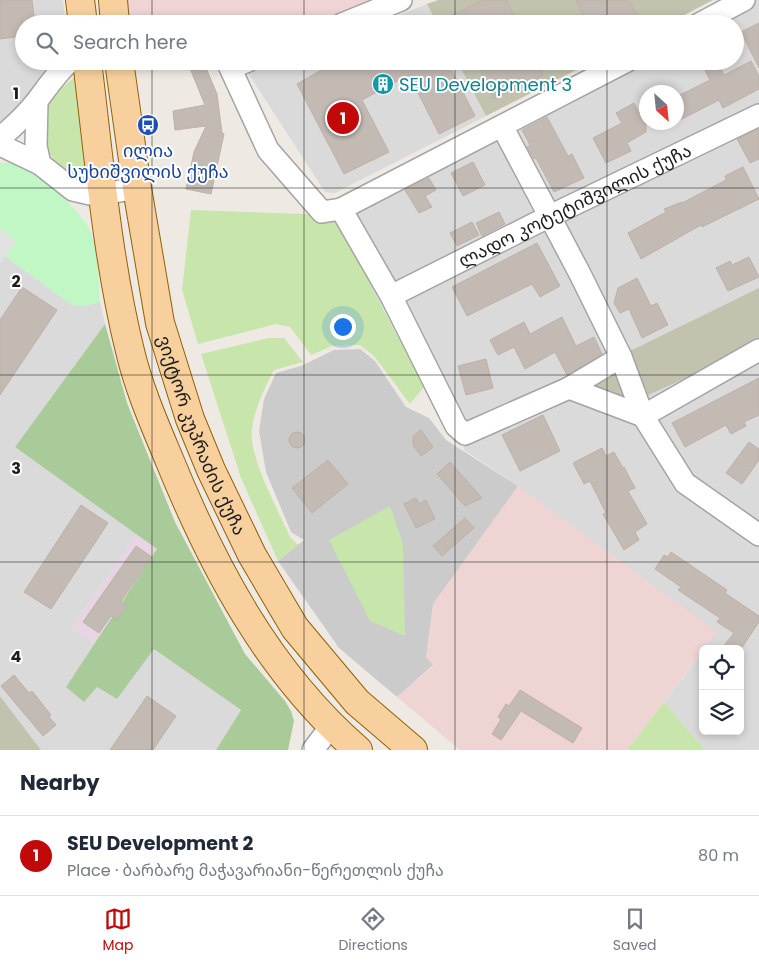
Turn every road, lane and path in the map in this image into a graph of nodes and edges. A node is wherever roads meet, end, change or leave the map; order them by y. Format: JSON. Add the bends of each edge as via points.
{"nodes":[{"id":1,"x":80,"y":0,"type":"edge"},
{"id":2,"x":112,"y":0,"type":"edge"},
{"id":3,"x":401,"y":0,"type":"edge"},
{"id":4,"x":744,"y":0,"type":"edge"},
{"id":5,"x":82,"y":15,"type":"edge"},
{"id":6,"x":114,"y":15,"type":"edge"},
{"id":7,"x":364,"y":15,"type":"edge"},
{"id":8,"x":716,"y":15,"type":"edge"},
{"id":9,"x":61,"y":70,"type":"edge"},
{"id":10,"x":88,"y":70,"type":"edge"},
{"id":11,"x":120,"y":70,"type":"edge"},
{"id":12,"x":238,"y":70,"type":"edge"},
{"id":13,"x":609,"y":70,"type":"edge"},
{"id":14,"x":37,"y":101,"type":"junction"},
{"id":15,"x":759,"y":115,"type":"edge"},
{"id":16,"x":502,"y":126,"type":"junction"},
{"id":17,"x":0,"y":138,"type":"edge"},
{"id":18,"x":0,"y":145,"type":"edge"},
{"id":19,"x":40,"y":164,"type":"junction"},
{"id":20,"x":137,"y":188,"type":"junction"},
{"id":21,"x":103,"y":194,"type":"junction"},
{"id":22,"x":341,"y":208,"type":"junction"},
{"id":23,"x":550,"y":216,"type":"junction"},
{"id":24,"x":391,"y":296,"type":"junction"},
{"id":25,"x":759,"y":350,"type":"edge"},
{"id":26,"x":621,"y":358,"type":"junction"},
{"id":27,"x":569,"y":388,"type":"junction"},
{"id":28,"x":644,"y":416,"type":"junction"},
{"id":29,"x":759,"y":535,"type":"edge"},
{"id":30,"x":357,"y":702,"type":"junction"},
{"id":31,"x":331,"y":726,"type":"junction"},
{"id":32,"x":313,"y":750,"type":"edge"},
{"id":33,"x":358,"y":750,"type":"edge"},
{"id":34,"x":413,"y":750,"type":"edge"}],
"edges":[{"from":1,"to":5,"type":"main road"},
{"from":2,"to":6,"type":"main road"},
{"from":3,"to":7,"type":"street"},
{"from":4,"to":8,"type":"street"},
{"from":9,"to":14,"type":"street"},
{"from":10,"to":21,"type":"main road","name":"ვიქტორ კუპრაძის ქუჩა"},
{"from":11,"to":20,"type":"main road","name":"ვიქტორ კუპრაძის ქუჩა"},
{"from":12,"to":22,"type":"street","via":[[268,150],[322,212]]},
{"from":13,"to":16,"type":"street"},
{"from":14,"to":17,"type":"street"},
{"from":14,"to":19,"type":"street","via":[[35,128]]},
{"from":15,"to":23,"type":"street","name":"ლადო კოტეტიშვილის ქუჩა"},
{"from":16,"to":22,"type":"street"},
{"from":16,"to":23,"type":"street"},
{"from":18,"to":19,"type":"street"},
{"from":19,"to":21,"type":"street","via":[[72,190]]},
{"from":20,"to":21,"type":"street"},
{"from":20,"to":30,"type":"main road","name":"ვიქტორ კუპრაძის ქუჩა","via":[[160,323],[190,419],[211,470],[252,555],[295,628]]},
{"from":21,"to":31,"type":"main road","name":"ვიქტორ კუპრაძის ქუჩა","via":[[130,353],[143,396],[178,481],[224,578],[259,637],[296,688]]},
{"from":22,"to":24,"type":"street"},
{"from":23,"to":24,"type":"street","name":"ლადო კოტეტიშვილის ქუჩა"},
{"from":23,"to":26,"type":"street"},
{"from":24,"to":27,"type":"street","via":[[456,426],[465,434]]},
{"from":25,"to":28,"type":"street"},
{"from":26,"to":27,"type":"street"},
{"from":26,"to":28,"type":"street"},
{"from":27,"to":28,"type":"street"},
{"from":28,"to":29,"type":"street","via":[[685,483]]},
{"from":30,"to":31,"type":"main road"},
{"from":30,"to":34,"type":"main road","name":"ვიქტორ კუპრაძის ქუჩა"},
{"from":31,"to":32,"type":"street"},
{"from":31,"to":33,"type":"main road","name":"ვიქტორ კუპრაძის ქუჩა"}]}
